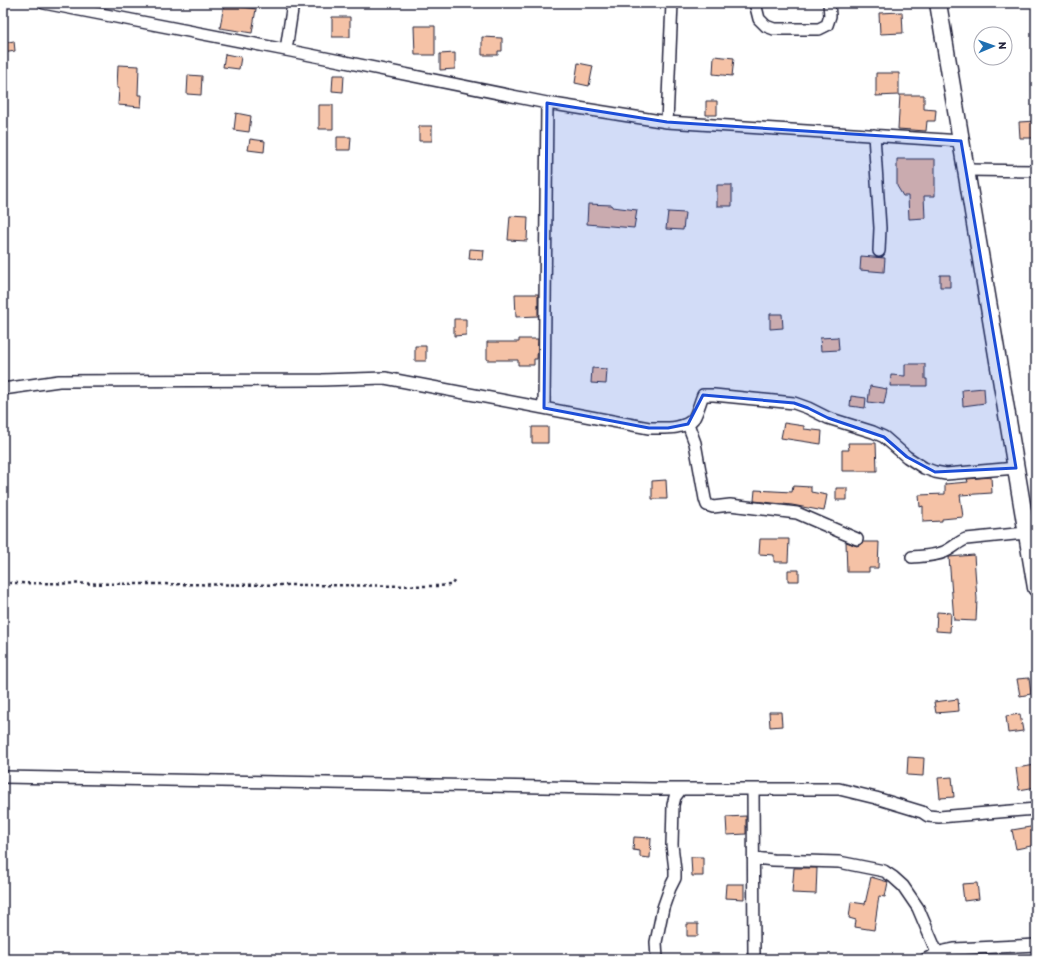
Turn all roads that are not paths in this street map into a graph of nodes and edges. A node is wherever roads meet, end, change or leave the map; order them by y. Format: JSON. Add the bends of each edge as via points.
{"nodes":[{"id":1,"x":44,"y":3,"type":"edge"},
{"id":2,"x":293,"y":3,"type":"edge"},
{"id":3,"x":672,"y":3,"type":"edge"},
{"id":4,"x":755,"y":3,"type":"edge"},
{"id":5,"x":829,"y":3,"type":"edge"},
{"id":6,"x":938,"y":3,"type":"edge"},
{"id":7,"x":286,"y":50,"type":"junction"},
{"id":8,"x":547,"y":103,"type":"junction"},
{"id":9,"x":667,"y":122,"type":"junction"},
{"id":10,"x":874,"y":135,"type":"junction"},
{"id":11,"x":961,"y":141,"type":"junction"},
{"id":12,"x":966,"y":170,"type":"junction"},
{"id":13,"x":1036,"y":171,"type":"edge"},
{"id":14,"x":879,"y":251,"type":"dead end"},
{"id":15,"x":3,"y":389,"type":"edge"},
{"id":16,"x":544,"y":408,"type":"junction"},
{"id":17,"x":688,"y":424,"type":"junction"},
{"id":18,"x":1016,"y":468,"type":"junction"},
{"id":19,"x":1032,"y":533,"type":"edge"},
{"id":20,"x":857,"y":539,"type":"dead end"},
{"id":21,"x":912,"y":557,"type":"dead end"},
{"id":22,"x":1036,"y":588,"type":"edge"},
{"id":23,"x":3,"y":777,"type":"edge"},
{"id":24,"x":681,"y":789,"type":"junction"},
{"id":25,"x":753,"y":789,"type":"junction"},
{"id":26,"x":1036,"y":808,"type":"edge"},
{"id":27,"x":754,"y":858,"type":"junction"},
{"id":28,"x":1036,"y":945,"type":"edge"},
{"id":29,"x":938,"y":954,"type":"junction"},
{"id":30,"x":657,"y":959,"type":"edge"},
{"id":31,"x":754,"y":959,"type":"edge"},
{"id":32,"x":926,"y":959,"type":"edge"}],
"edges":[{"from":1,"to":7,"type":"street"},
{"from":2,"to":7,"type":"street"},
{"from":3,"to":9,"type":"street"},
{"from":4,"to":5,"type":"street","via":[[759,19],[774,29],[819,28],[826,25],[830,16]]},
{"from":6,"to":11,"type":"street"},
{"from":7,"to":8,"type":"street"},
{"from":8,"to":9,"type":"street"},
{"from":8,"to":16,"type":"street"},
{"from":9,"to":10,"type":"street"},
{"from":10,"to":11,"type":"street"},
{"from":10,"to":14,"type":"street"},
{"from":11,"to":12,"type":"street"},
{"from":12,"to":13,"type":"street"},
{"from":12,"to":18,"type":"street"},
{"from":15,"to":16,"type":"street","via":[[59,381],[385,378]]},
{"from":16,"to":17,"type":"street","via":[[649,428]]},
{"from":17,"to":18,"type":"street","via":[[694,418],[703,395],[794,403],[828,418],[884,437],[907,458],[935,472],[946,474]]},
{"from":17,"to":20,"type":"street","via":[[695,443],[707,505],[730,505],[797,513]]},
{"from":18,"to":19,"type":"street"},
{"from":19,"to":21,"type":"street","via":[[966,539],[943,553]]},
{"from":19,"to":22,"type":"street"},
{"from":23,"to":24,"type":"street"},
{"from":24,"to":25,"type":"street"},
{"from":24,"to":30,"type":"street","via":[[673,805],[672,845],[675,870],[656,942]]},
{"from":25,"to":26,"type":"street","via":[[849,791],[922,812],[928,816]]},
{"from":25,"to":27,"type":"street"},
{"from":27,"to":29,"type":"street","via":[[839,862],[884,871],[903,886],[918,908]]},
{"from":27,"to":31,"type":"street"},
{"from":28,"to":29,"type":"street","via":[[954,949]]},
{"from":29,"to":32,"type":"street"}]}
